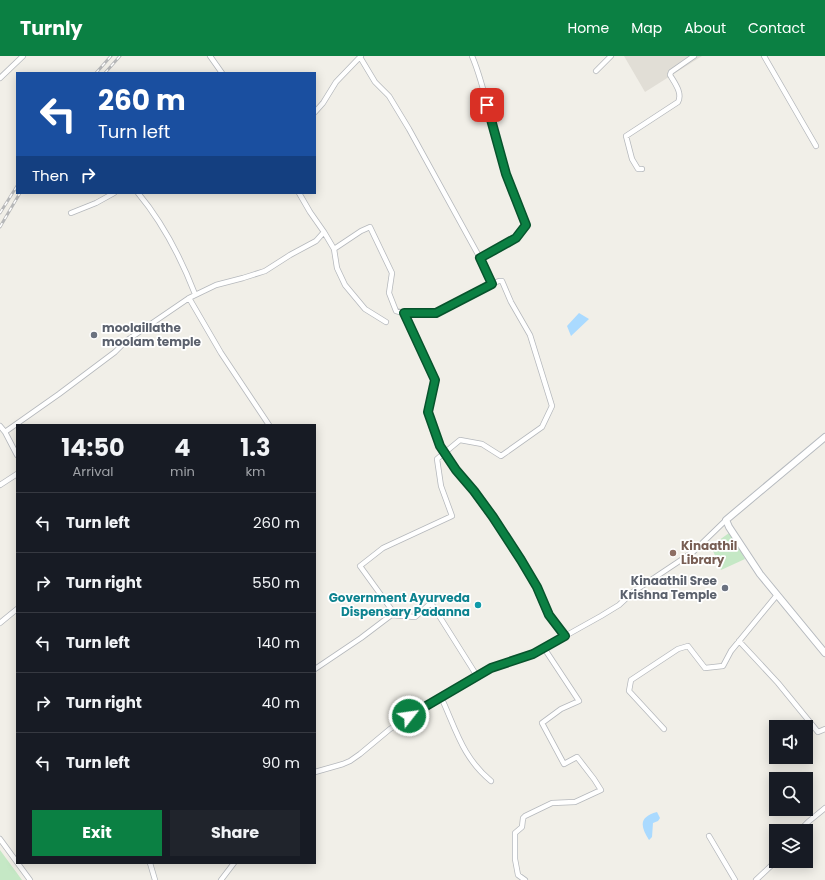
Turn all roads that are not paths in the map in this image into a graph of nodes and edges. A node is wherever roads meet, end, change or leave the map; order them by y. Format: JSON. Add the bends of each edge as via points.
{"nodes":[{"id":1,"x":23,"y":56,"type":"edge"},
{"id":2,"x":210,"y":56,"type":"edge"},
{"id":3,"x":472,"y":56,"type":"edge"},
{"id":4,"x":611,"y":56,"type":"edge"},
{"id":5,"x":694,"y":56,"type":"edge"},
{"id":6,"x":764,"y":56,"type":"edge"},
{"id":7,"x":360,"y":57,"type":"edge"},
{"id":8,"x":596,"y":71,"type":"dead end"},
{"id":9,"x":221,"y":72,"type":"edge"},
{"id":10,"x":0,"y":78,"type":"edge"},
{"id":11,"x":316,"y":111,"type":"edge"},
{"id":12,"x":816,"y":146,"type":"dead end"},
{"id":13,"x":642,"y":170,"type":"dead end"},
{"id":14,"x":112,"y":194,"type":"edge"},
{"id":15,"x":139,"y":194,"type":"edge"},
{"id":16,"x":301,"y":194,"type":"edge"},
{"id":17,"x":71,"y":213,"type":"dead end"},
{"id":18,"x":324,"y":232,"type":"junction"},
{"id":19,"x":334,"y":249,"type":"junction"},
{"id":20,"x":480,"y":258,"type":"junction"},
{"id":21,"x":492,"y":284,"type":"junction"},
{"id":22,"x":195,"y":294,"type":"junction"},
{"id":23,"x":189,"y":298,"type":"junction"},
{"id":24,"x":404,"y":313,"type":"junction"},
{"id":25,"x":386,"y":322,"type":"dead end"},
{"id":26,"x":16,"y":424,"type":"edge"},
{"id":27,"x":16,"y":424,"type":"edge"},
{"id":28,"x":268,"y":424,"type":"edge"},
{"id":29,"x":0,"y":426,"type":"edge"},
{"id":30,"x":5,"y":432,"type":"junction"},
{"id":31,"x":825,"y":437,"type":"edge"},
{"id":32,"x":16,"y":452,"type":"edge"},
{"id":33,"x":444,"y":453,"type":"junction"},
{"id":34,"x":16,"y":475,"type":"edge"},
{"id":35,"x":0,"y":485,"type":"edge"},
{"id":36,"x":726,"y":520,"type":"junction"},
{"id":37,"x":777,"y":595,"type":"junction"},
{"id":38,"x":16,"y":610,"type":"edge"},
{"id":39,"x":392,"y":615,"type":"junction"},
{"id":40,"x":0,"y":623,"type":"edge"},
{"id":41,"x":565,"y":636,"type":"junction"},
{"id":42,"x":739,"y":641,"type":"junction"},
{"id":43,"x":544,"y":648,"type":"junction"},
{"id":44,"x":825,"y":653,"type":"edge"},
{"id":45,"x":316,"y":668,"type":"edge"},
{"id":46,"x":477,"y":676,"type":"junction"},
{"id":47,"x":441,"y":697,"type":"junction"},
{"id":48,"x":664,"y":729,"type":"dead end"},
{"id":49,"x":825,"y":729,"type":"edge"},
{"id":50,"x":316,"y":772,"type":"edge"},
{"id":51,"x":491,"y":781,"type":"dead end"},
{"id":52,"x":825,"y":808,"type":"edge"},
{"id":53,"x":806,"y":824,"type":"edge"},
{"id":54,"x":709,"y":836,"type":"dead end"},
{"id":55,"x":0,"y":839,"type":"edge"},
{"id":56,"x":16,"y":861,"type":"edge"},
{"id":57,"x":18,"y":864,"type":"edge"},
{"id":58,"x":150,"y":864,"type":"edge"},
{"id":59,"x":233,"y":864,"type":"edge"},
{"id":60,"x":769,"y":868,"type":"edge"},
{"id":61,"x":30,"y":880,"type":"edge"},
{"id":62,"x":156,"y":880,"type":"edge"},
{"id":63,"x":221,"y":880,"type":"edge"},
{"id":64,"x":525,"y":880,"type":"edge"},
{"id":65,"x":735,"y":880,"type":"edge"},
{"id":66,"x":756,"y":880,"type":"edge"}],
"edges":[{"from":1,"to":10,"type":"street"},
{"from":2,"to":9,"type":"street"},
{"from":3,"to":20,"type":"street","via":[[506,174],[526,225],[516,238]]},
{"from":4,"to":8,"type":"street"},
{"from":5,"to":13,"type":"street","via":[[671,72],[680,96],[678,102],[626,136],[632,159],[638,169]]},
{"from":6,"to":12,"type":"street"},
{"from":7,"to":11,"type":"street","via":[[336,82]]},
{"from":7,"to":20,"type":"street","via":[[375,82],[389,96],[409,129]]},
{"from":14,"to":17,"type":"street"},
{"from":15,"to":22,"type":"street","via":[[164,229]]},
{"from":16,"to":18,"type":"street"},
{"from":18,"to":19,"type":"street"},
{"from":18,"to":22,"type":"street","via":[[316,242],[290,254],[265,271]]},
{"from":19,"to":24,"type":"street","via":[[370,227],[392,273],[389,293],[396,311]]},
{"from":19,"to":25,"type":"street","via":[[337,268],[345,285],[365,309]]},
{"from":20,"to":21,"type":"street"},
{"from":21,"to":24,"type":"street","via":[[436,313]]},
{"from":21,"to":33,"type":"street","via":[[502,281],[530,335],[552,406],[542,427],[501,456],[482,444],[460,440]]},
{"from":22,"to":23,"type":"street"},
{"from":23,"to":26,"type":"street","via":[[126,341],[115,352]]},
{"from":23,"to":28,"type":"street"},
{"from":24,"to":33,"type":"street","via":[[435,380],[428,412]]},
{"from":27,"to":30,"type":"street"},
{"from":29,"to":30,"type":"street"},
{"from":30,"to":32,"type":"street"},
{"from":31,"to":36,"type":"main road"},
{"from":33,"to":39,"type":"street","via":[[437,459],[441,486],[452,516],[384,548],[360,566],[394,613]]},
{"from":33,"to":41,"type":"street","via":[[488,510],[537,587],[549,615]]},
{"from":34,"to":35,"type":"street"},
{"from":36,"to":37,"type":"main road","via":[[728,527]]},
{"from":36,"to":41,"type":"street","via":[[693,552],[633,592],[619,605]]},
{"from":37,"to":42,"type":"street"},
{"from":37,"to":44,"type":"main road"},
{"from":38,"to":40,"type":"street"},
{"from":39,"to":45,"type":"street"},
{"from":39,"to":46,"type":"street","via":[[415,617],[431,603]]},
{"from":41,"to":43,"type":"street"},
{"from":42,"to":48,"type":"street","via":[[723,666],[705,668],[688,646],[678,649],[630,680],[629,691]]},
{"from":42,"to":49,"type":"street","via":[[818,732]]},
{"from":43,"to":46,"type":"street","via":[[500,664]]},
{"from":43,"to":64,"type":"street","via":[[579,702],[561,709],[542,723],[564,764],[577,757],[601,790],[575,802],[552,803],[523,818],[522,827],[515,833],[514,860],[518,875]]},
{"from":46,"to":47,"type":"street"},
{"from":47,"to":50,"type":"street","via":[[390,728],[350,761]]},
{"from":47,"to":51,"type":"street","via":[[461,743],[476,767]]},
{"from":52,"to":53,"type":"street"},
{"from":54,"to":65,"type":"street"},
{"from":55,"to":56,"type":"street"},
{"from":57,"to":61,"type":"street"},
{"from":58,"to":62,"type":"street"},
{"from":59,"to":63,"type":"street"},
{"from":60,"to":66,"type":"street"}]}
